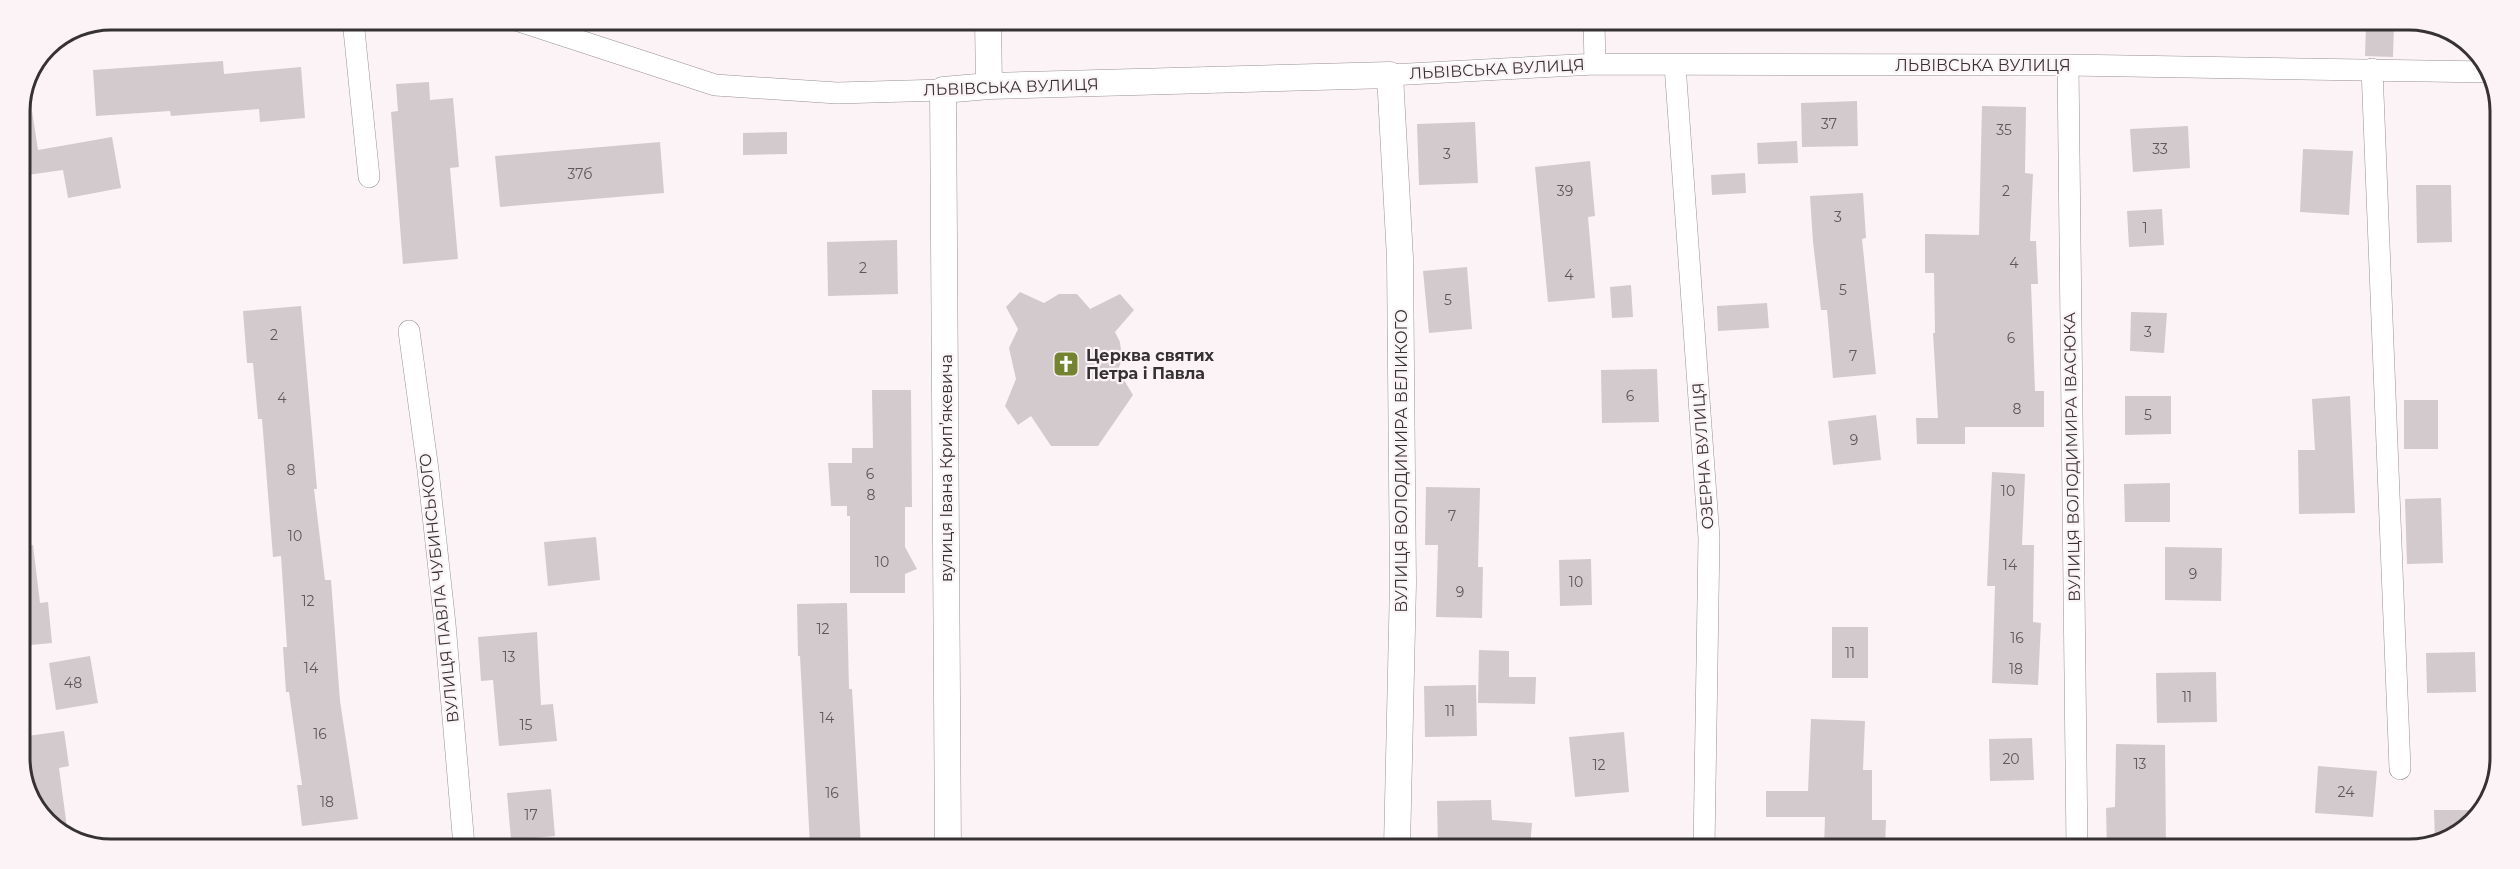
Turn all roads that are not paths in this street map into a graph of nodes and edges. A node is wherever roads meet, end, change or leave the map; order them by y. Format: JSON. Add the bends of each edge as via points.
{"nodes":[{"id":1,"x":354,"y":30,"type":"edge"},
{"id":2,"x":547,"y":30,"type":"edge"},
{"id":3,"x":988,"y":30,"type":"edge"},
{"id":4,"x":1594,"y":30,"type":"edge"},
{"id":5,"x":1595,"y":64,"type":"junction"},
{"id":6,"x":1675,"y":65,"type":"junction"},
{"id":7,"x":2068,"y":65,"type":"junction"},
{"id":8,"x":2372,"y":69,"type":"junction"},
{"id":9,"x":2480,"y":72,"type":"edge"},
{"id":10,"x":1390,"y":75,"type":"junction"},
{"id":11,"x":989,"y":86,"type":"junction"},
{"id":12,"x":943,"y":90,"type":"junction"},
{"id":13,"x":369,"y":177,"type":"dead end"},
{"id":14,"x":409,"y":331,"type":"dead end"},
{"id":15,"x":2400,"y":769,"type":"dead end"},
{"id":16,"x":463,"y":839,"type":"edge"},
{"id":17,"x":948,"y":839,"type":"edge"},
{"id":18,"x":1397,"y":839,"type":"edge"},
{"id":19,"x":1704,"y":839,"type":"edge"},
{"id":20,"x":2077,"y":839,"type":"edge"}],
"edges":[{"from":1,"to":13,"type":"street"},
{"from":2,"to":12,"type":"street","name":"ЛЬВІВСЬКА ВУЛИЦЯ","via":[[715,85],[837,93]]},
{"from":3,"to":11,"type":"street"},
{"from":4,"to":5,"type":"street"},
{"from":5,"to":6,"type":"street","name":"ЛЬВІВСЬКА ВУЛИЦЯ"},
{"from":5,"to":10,"type":"street","name":"ЛЬВІВСЬКА ВУЛИЦЯ"},
{"from":6,"to":7,"type":"street","name":"ЛЬВІВСЬКА ВУЛИЦЯ"},
{"from":6,"to":19,"type":"street","name":"ОЗЕРНА ВУЛИЦЯ","via":[[1709,538]]},
{"from":7,"to":8,"type":"street","name":"ЛЬВІВСЬКА ВУЛИЦЯ"},
{"from":7,"to":20,"type":"street","name":"ВУЛИЦЯ ВОЛОДИМИРА ІВАСЮКА"},
{"from":8,"to":9,"type":"street","name":"ЛЬВІВСЬКА ВУЛИЦЯ"},
{"from":8,"to":15,"type":"street"},
{"from":10,"to":11,"type":"street","name":"ЛЬВІВСЬКА ВУЛИЦЯ"},
{"from":10,"to":18,"type":"street","name":"ВУЛИЦЯ ВОЛОДИМИРА ВЕЛИКОГО","via":[[1401,270],[1403,583]]},
{"from":11,"to":12,"type":"street","name":"ЛЬВІВСЬКА ВУЛИЦЯ"},
{"from":12,"to":17,"type":"street","name":"вулиця Івана Крипʼякевича"},
{"from":14,"to":16,"type":"street","name":"ВУЛИЦЯ ПАВЛА ЧУБИНСЬКОГО","via":[[445,624]]}]}
